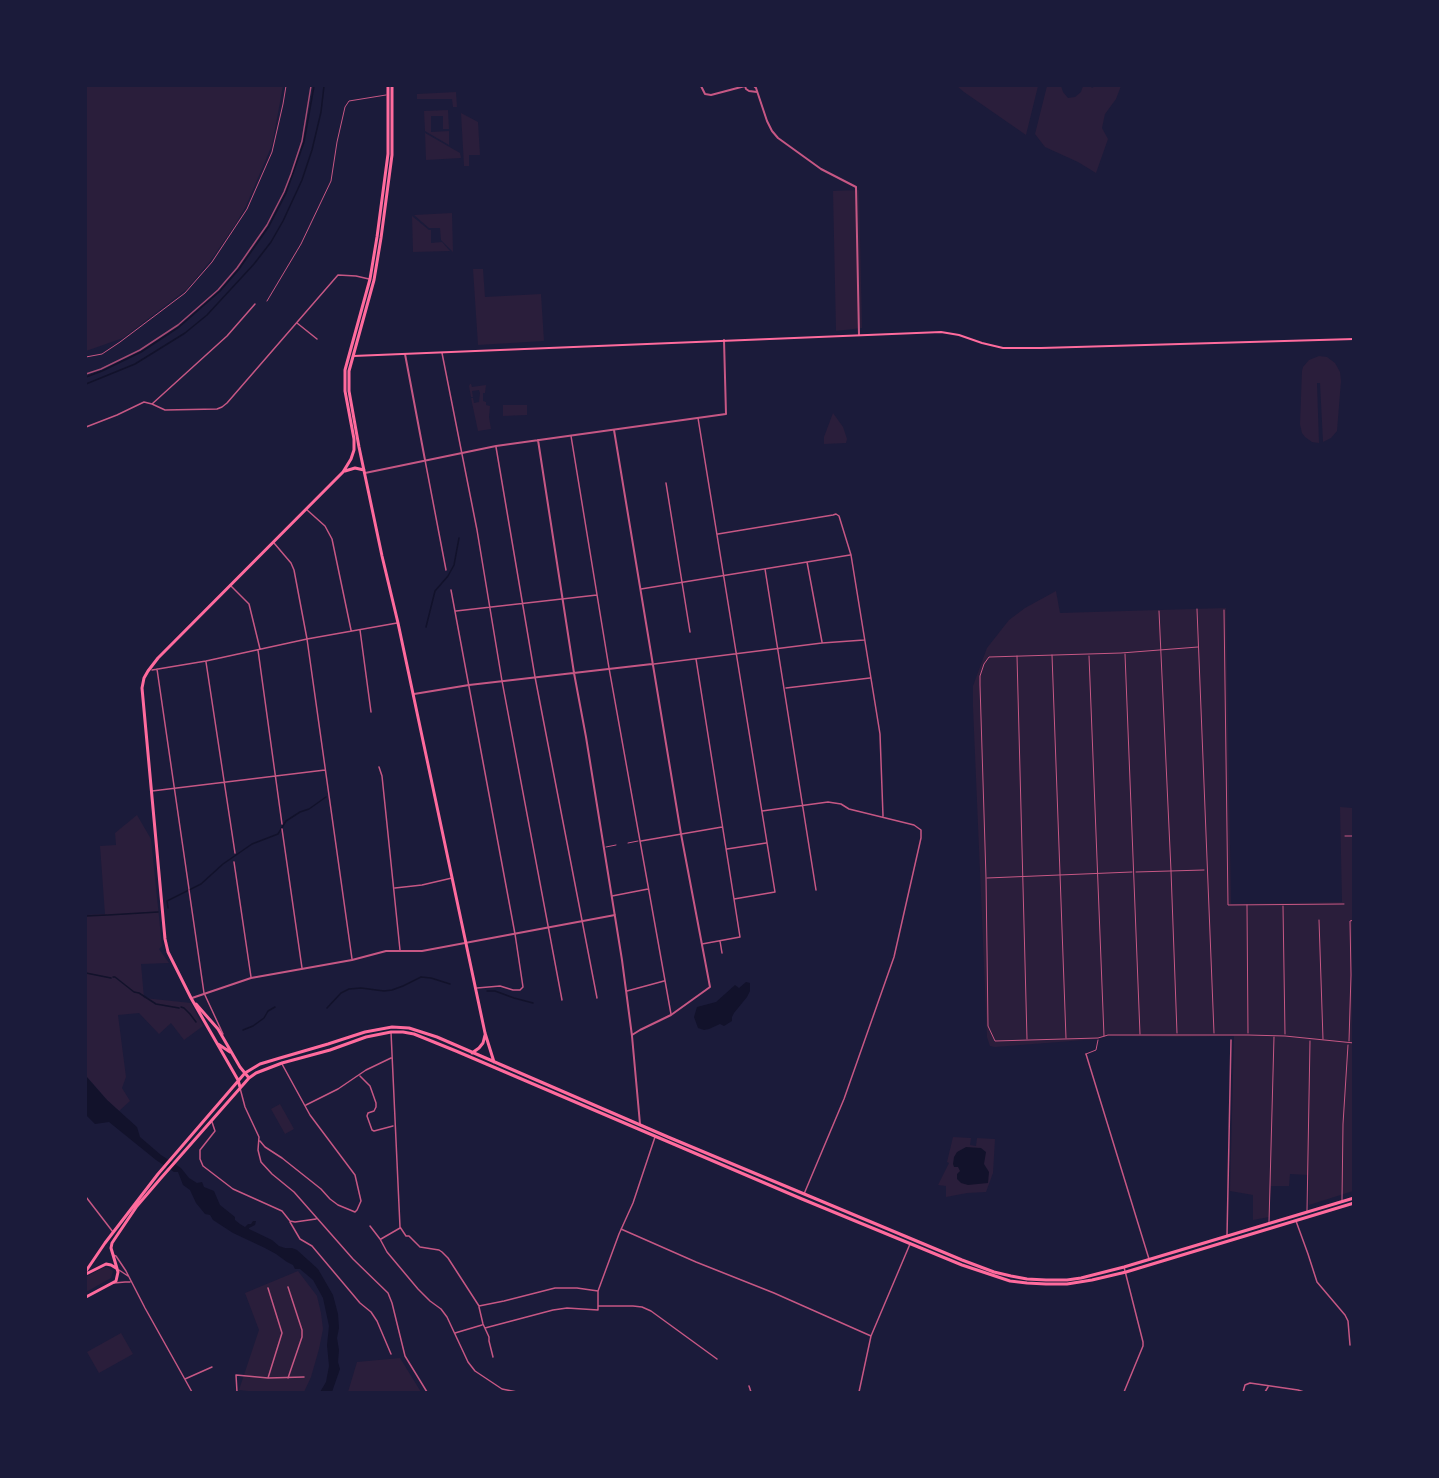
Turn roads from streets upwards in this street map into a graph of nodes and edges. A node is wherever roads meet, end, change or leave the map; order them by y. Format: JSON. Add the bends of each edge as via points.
{"nodes":[{"id":1,"x":390,"y":86,"type":"edge"},
{"id":2,"x":701,"y":86,"type":"edge"},
{"id":3,"x":745,"y":86,"type":"edge"},
{"id":4,"x":754,"y":86,"type":"edge"},
{"id":5,"x":757,"y":92,"type":"junction"},
{"id":6,"x":372,"y":280,"type":"junction"},
{"id":7,"x":255,"y":304,"type":"dead end"},
{"id":8,"x":297,"y":322,"type":"junction"},
{"id":9,"x":859,"y":335,"type":"junction"},
{"id":10,"x":317,"y":339,"type":"dead end"},
{"id":11,"x":1353,"y":339,"type":"edge"},
{"id":12,"x":724,"y":340,"type":"junction"},
{"id":13,"x":442,"y":352,"type":"junction"},
{"id":14,"x":405,"y":354,"type":"junction"},
{"id":15,"x":351,"y":356,"type":"junction"},
{"id":16,"x":152,"y":404,"type":"junction"},
{"id":17,"x":698,"y":418,"type":"junction"},
{"id":18,"x":86,"y":427,"type":"edge"},
{"id":19,"x":614,"y":429,"type":"junction"},
{"id":20,"x":571,"y":435,"type":"junction"},
{"id":21,"x":538,"y":440,"type":"junction"},
{"id":22,"x":496,"y":446,"type":"junction"},
{"id":23,"x":462,"y":452,"type":"junction"},
{"id":24,"x":425,"y":460,"type":"junction"},
{"id":25,"x":364,"y":471,"type":"junction"},
{"id":26,"x":343,"y":472,"type":"junction"},
{"id":27,"x":666,"y":483,"type":"dead end"},
{"id":28,"x":305,"y":509,"type":"junction"},
{"id":29,"x":717,"y":534,"type":"junction"},
{"id":30,"x":273,"y":542,"type":"junction"},
{"id":31,"x":851,"y":555,"type":"junction"},
{"id":32,"x":807,"y":562,"type":"junction"},
{"id":33,"x":765,"y":569,"type":"junction"},
{"id":34,"x":446,"y":570,"type":"dead end"},
{"id":35,"x":724,"y":576,"type":"junction"},
{"id":36,"x":682,"y":583,"type":"junction"},
{"id":37,"x":230,"y":585,"type":"junction"},
{"id":38,"x":640,"y":589,"type":"junction"},
{"id":39,"x":451,"y":590,"type":"dead end"},
{"id":40,"x":598,"y":594,"type":"junction"},
{"id":41,"x":563,"y":599,"type":"junction"},
{"id":42,"x":522,"y":604,"type":"junction"},
{"id":43,"x":490,"y":607,"type":"junction"},
{"id":44,"x":455,"y":612,"type":"junction"},
{"id":45,"x":398,"y":623,"type":"junction"},
{"id":46,"x":360,"y":629,"type":"junction"},
{"id":47,"x":351,"y":631,"type":"junction"},
{"id":48,"x":690,"y":632,"type":"dead end"},
{"id":49,"x":307,"y":639,"type":"junction"},
{"id":50,"x":864,"y":640,"type":"junction"},
{"id":51,"x":822,"y":643,"type":"junction"},
{"id":52,"x":778,"y":648,"type":"junction"},
{"id":53,"x":259,"y":650,"type":"junction"},
{"id":54,"x":736,"y":653,"type":"junction"},
{"id":55,"x":696,"y":659,"type":"junction"},
{"id":56,"x":206,"y":661,"type":"junction"},
{"id":57,"x":652,"y":664,"type":"junction"},
{"id":58,"x":157,"y":668,"type":"junction"},
{"id":59,"x":609,"y":668,"type":"junction"},
{"id":60,"x":148,"y":671,"type":"junction"},
{"id":61,"x":574,"y":673,"type":"junction"},
{"id":62,"x":534,"y":677,"type":"junction"},
{"id":63,"x":871,"y":678,"type":"junction"},
{"id":64,"x":502,"y":681,"type":"junction"},
{"id":65,"x":469,"y":685,"type":"junction"},
{"id":66,"x":784,"y":688,"type":"junction"},
{"id":67,"x":414,"y":694,"type":"junction"},
{"id":68,"x":371,"y":712,"type":"dead end"},
{"id":69,"x":379,"y":767,"type":"dead end"},
{"id":70,"x":326,"y":770,"type":"junction"},
{"id":71,"x":274,"y":777,"type":"junction"},
{"id":72,"x":224,"y":783,"type":"junction"},
{"id":73,"x":175,"y":789,"type":"junction"},
{"id":74,"x":152,"y":791,"type":"junction"},
{"id":75,"x":803,"y":805,"type":"junction"},
{"id":76,"x":762,"y":811,"type":"junction"},
{"id":77,"x":883,"y":818,"type":"junction"},
{"id":78,"x":282,"y":824,"type":"dead end"},
{"id":79,"x":723,"y":827,"type":"junction"},
{"id":80,"x":282,"y":829,"type":"dead end"},
{"id":81,"x":681,"y":834,"type":"junction"},
{"id":82,"x":640,"y":841,"type":"junction"},
{"id":83,"x":767,"y":843,"type":"junction"},
{"id":84,"x":726,"y":849,"type":"junction"},
{"id":85,"x":235,"y":853,"type":"dead end"},
{"id":86,"x":234,"y":862,"type":"dead end"},
{"id":87,"x":453,"y":878,"type":"junction"},
{"id":88,"x":394,"y":888,"type":"junction"},
{"id":89,"x":649,"y":889,"type":"junction"},
{"id":90,"x":816,"y":890,"type":"dead end"},
{"id":91,"x":612,"y":896,"type":"junction"},
{"id":92,"x":734,"y":899,"type":"junction"},
{"id":93,"x":615,"y":915,"type":"junction"},
{"id":94,"x":581,"y":922,"type":"junction"},
{"id":95,"x":549,"y":928,"type":"junction"},
{"id":96,"x":515,"y":934,"type":"junction"},
{"id":97,"x":720,"y":940,"type":"junction"},
{"id":98,"x":466,"y":942,"type":"junction"},
{"id":99,"x":702,"y":944,"type":"junction"},
{"id":100,"x":400,"y":950,"type":"junction"},
{"id":101,"x":722,"y":953,"type":"dead end"},
{"id":102,"x":352,"y":960,"type":"junction"},
{"id":103,"x":302,"y":969,"type":"junction"},
{"id":104,"x":251,"y":978,"type":"junction"},
{"id":105,"x":665,"y":981,"type":"junction"},
{"id":106,"x":477,"y":988,"type":"junction"},
{"id":107,"x":627,"y":991,"type":"junction"},
{"id":108,"x":204,"y":993,"type":"junction"},
{"id":109,"x":191,"y":998,"type":"junction"},
{"id":110,"x":597,"y":998,"type":"dead end"},
{"id":111,"x":562,"y":1000,"type":"dead end"},
{"id":112,"x":671,"y":1015,"type":"junction"},
{"id":113,"x":391,"y":1032,"type":"junction"},
{"id":114,"x":485,"y":1033,"type":"junction"},
{"id":115,"x":632,"y":1036,"type":"junction"},
{"id":116,"x":224,"y":1038,"type":"junction"},
{"id":117,"x":1231,"y":1040,"type":"dead end"},
{"id":118,"x":216,"y":1043,"type":"junction"},
{"id":119,"x":232,"y":1053,"type":"junction"},
{"id":120,"x":473,"y":1053,"type":"junction"},
{"id":121,"x":1086,"y":1054,"type":"road end"},
{"id":122,"x":466,"y":1055,"type":"junction"},
{"id":123,"x":392,"y":1058,"type":"junction"},
{"id":124,"x":494,"y":1062,"type":"junction"},
{"id":125,"x":282,"y":1063,"type":"junction"},
{"id":126,"x":245,"y":1073,"type":"junction"},
{"id":127,"x":360,"y":1075,"type":"junction"},
{"id":128,"x":249,"y":1078,"type":"junction"},
{"id":129,"x":238,"y":1080,"type":"junction"},
{"id":130,"x":240,"y":1087,"type":"junction"},
{"id":131,"x":305,"y":1106,"type":"junction"},
{"id":132,"x":211,"y":1122,"type":"junction"},
{"id":133,"x":395,"y":1126,"type":"junction"},
{"id":134,"x":639,"y":1126,"type":"junction"},
{"id":135,"x":656,"y":1134,"type":"junction"},
{"id":136,"x":259,"y":1140,"type":"junction"},
{"id":137,"x":159,"y":1176,"type":"junction"},
{"id":138,"x":804,"y":1194,"type":"junction"},
{"id":139,"x":86,"y":1197,"type":"edge"},
{"id":140,"x":1353,"y":1200,"type":"edge"},
{"id":141,"x":318,"y":1218,"type":"junction"},
{"id":142,"x":1295,"y":1220,"type":"junction"},
{"id":143,"x":290,"y":1221,"type":"junction"},
{"id":144,"x":370,"y":1226,"type":"dead end"},
{"id":145,"x":400,"y":1227,"type":"junction"},
{"id":146,"x":621,"y":1229,"type":"junction"},
{"id":147,"x":115,"y":1234,"type":"junction"},
{"id":148,"x":1227,"y":1237,"type":"junction"},
{"id":149,"x":380,"y":1239,"type":"junction"},
{"id":150,"x":911,"y":1241,"type":"junction"},
{"id":151,"x":113,"y":1254,"type":"junction"},
{"id":152,"x":1149,"y":1260,"type":"junction"},
{"id":153,"x":118,"y":1269,"type":"junction"},
{"id":154,"x":1125,"y":1270,"type":"junction"},
{"id":155,"x":86,"y":1273,"type":"edge"},
{"id":156,"x":128,"y":1276,"type":"junction"},
{"id":157,"x":113,"y":1283,"type":"junction"},
{"id":158,"x":132,"y":1283,"type":"junction"},
{"id":159,"x":288,"y":1287,"type":"dead end"},
{"id":160,"x":268,"y":1288,"type":"dead end"},
{"id":161,"x":598,"y":1291,"type":"junction"},
{"id":162,"x":86,"y":1297,"type":"edge"},
{"id":163,"x":479,"y":1306,"type":"junction"},
{"id":164,"x":597,"y":1306,"type":"junction"},
{"id":165,"x":483,"y":1324,"type":"junction"},
{"id":166,"x":485,"y":1328,"type":"junction"},
{"id":167,"x":455,"y":1333,"type":"junction"},
{"id":168,"x":871,"y":1336,"type":"junction"},
{"id":169,"x":1350,"y":1345,"type":"dead end"},
{"id":170,"x":391,"y":1354,"type":"dead end"},
{"id":171,"x":493,"y":1357,"type":"dead end"},
{"id":172,"x":717,"y":1359,"type":"dead end"},
{"id":173,"x":212,"y":1367,"type":"dead end"},
{"id":174,"x":304,"y":1377,"type":"dead end"},
{"id":175,"x":268,"y":1378,"type":"junction"},
{"id":176,"x":288,"y":1378,"type":"junction"},
{"id":177,"x":185,"y":1379,"type":"junction"},
{"id":178,"x":749,"y":1386,"type":"dead end"},
{"id":179,"x":1269,"y":1386,"type":"junction"},
{"id":180,"x":192,"y":1392,"type":"edge"},
{"id":181,"x":237,"y":1392,"type":"edge"},
{"id":182,"x":427,"y":1392,"type":"edge"},
{"id":183,"x":509,"y":1392,"type":"edge"},
{"id":184,"x":516,"y":1392,"type":"edge"},
{"id":185,"x":751,"y":1392,"type":"edge"},
{"id":186,"x":859,"y":1392,"type":"edge"},
{"id":187,"x":1124,"y":1392,"type":"edge"},
{"id":188,"x":1244,"y":1392,"type":"edge"},
{"id":189,"x":1265,"y":1392,"type":"edge"},
{"id":190,"x":1304,"y":1392,"type":"edge"}],
"edges":[{"from":1,"to":6,"type":"main road","via":[[388,154]]},
{"from":2,"to":3,"type":"street","via":[[705,94],[711,95]]},
{"from":3,"to":5,"type":"street"},
{"from":4,"to":5,"type":"street"},
{"from":5,"to":9,"type":"street","via":[[778,138],[821,169],[856,187]]},
{"from":6,"to":8,"type":"street","via":[[338,276]]},
{"from":6,"to":15,"type":"main road"},
{"from":7,"to":16,"type":"street"},
{"from":8,"to":10,"type":"street"},
{"from":8,"to":16,"type":"street","via":[[222,407],[165,410]]},
{"from":9,"to":11,"type":"main road","via":[[941,332],[1003,348]]},
{"from":9,"to":12,"type":"main road"},
{"from":12,"to":13,"type":"main road"},
{"from":12,"to":17,"type":"street","via":[[726,414]]},
{"from":13,"to":14,"type":"main road"},
{"from":13,"to":23,"type":"street"},
{"from":14,"to":15,"type":"main road"},
{"from":14,"to":24,"type":"street"},
{"from":15,"to":25,"type":"main road","via":[[349,391]]},
{"from":15,"to":26,"type":"main road","via":[[345,370],[345,391],[354,450]]},
{"from":16,"to":18,"type":"street","via":[[144,402]]},
{"from":17,"to":19,"type":"street"},
{"from":17,"to":29,"type":"street"},
{"from":19,"to":20,"type":"street"},
{"from":19,"to":38,"type":"street"},
{"from":20,"to":21,"type":"street"},
{"from":20,"to":40,"type":"street"},
{"from":21,"to":22,"type":"street"},
{"from":21,"to":41,"type":"street"},
{"from":22,"to":23,"type":"street"},
{"from":22,"to":42,"type":"street"},
{"from":23,"to":24,"type":"street"},
{"from":23,"to":43,"type":"street"},
{"from":24,"to":25,"type":"street"},
{"from":24,"to":34,"type":"street"},
{"from":25,"to":26,"type":"main road","via":[[355,468]]},
{"from":25,"to":45,"type":"main road"},
{"from":26,"to":28,"type":"main road"},
{"from":27,"to":36,"type":"street"},
{"from":28,"to":30,"type":"main road"},
{"from":28,"to":47,"type":"street","via":[[325,526],[332,539]]},
{"from":29,"to":31,"type":"street","via":[[836,514]]},
{"from":29,"to":35,"type":"street"},
{"from":30,"to":37,"type":"main road"},
{"from":30,"to":49,"type":"street","via":[[294,570]]},
{"from":31,"to":32,"type":"street"},
{"from":31,"to":50,"type":"street"},
{"from":32,"to":33,"type":"street"},
{"from":32,"to":51,"type":"street"},
{"from":33,"to":35,"type":"street"},
{"from":33,"to":52,"type":"street"},
{"from":35,"to":36,"type":"street"},
{"from":35,"to":54,"type":"street"},
{"from":36,"to":38,"type":"street"},
{"from":36,"to":48,"type":"street"},
{"from":37,"to":53,"type":"street","via":[[249,604]]},
{"from":37,"to":60,"type":"main road"},
{"from":38,"to":57,"type":"street"},
{"from":39,"to":44,"type":"street"},
{"from":40,"to":41,"type":"street"},
{"from":40,"to":59,"type":"street"},
{"from":41,"to":42,"type":"street"},
{"from":41,"to":61,"type":"street"},
{"from":42,"to":43,"type":"street"},
{"from":42,"to":62,"type":"street"},
{"from":43,"to":44,"type":"street"},
{"from":43,"to":64,"type":"street"},
{"from":44,"to":65,"type":"street"},
{"from":45,"to":46,"type":"street"},
{"from":45,"to":67,"type":"main road"},
{"from":46,"to":47,"type":"street"},
{"from":46,"to":68,"type":"street"},
{"from":47,"to":49,"type":"street"},
{"from":49,"to":53,"type":"street"},
{"from":49,"to":70,"type":"street"},
{"from":50,"to":51,"type":"street"},
{"from":50,"to":63,"type":"street"},
{"from":51,"to":52,"type":"street"},
{"from":52,"to":54,"type":"street"},
{"from":52,"to":66,"type":"street"},
{"from":53,"to":56,"type":"street"},
{"from":53,"to":71,"type":"street"},
{"from":54,"to":55,"type":"street"},
{"from":54,"to":76,"type":"street"},
{"from":55,"to":57,"type":"street"},
{"from":55,"to":79,"type":"street"},
{"from":56,"to":58,"type":"street"},
{"from":56,"to":72,"type":"street"},
{"from":57,"to":59,"type":"street"},
{"from":57,"to":81,"type":"street"},
{"from":58,"to":60,"type":"street"},
{"from":58,"to":73,"type":"street"},
{"from":59,"to":61,"type":"street"},
{"from":59,"to":82,"type":"street"},
{"from":60,"to":74,"type":"main road","via":[[142,688]]},
{"from":61,"to":62,"type":"street"},
{"from":61,"to":91,"type":"street"},
{"from":62,"to":64,"type":"street"},
{"from":62,"to":94,"type":"street"},
{"from":63,"to":66,"type":"street"},
{"from":63,"to":77,"type":"street","via":[[880,734]]},
{"from":64,"to":65,"type":"street"},
{"from":64,"to":95,"type":"street"},
{"from":65,"to":67,"type":"street"},
{"from":65,"to":96,"type":"street"},
{"from":66,"to":75,"type":"street"},
{"from":67,"to":87,"type":"main road"},
{"from":69,"to":88,"type":"street"},
{"from":70,"to":71,"type":"street"},
{"from":70,"to":102,"type":"street"},
{"from":71,"to":72,"type":"street"},
{"from":71,"to":78,"type":"street"},
{"from":72,"to":73,"type":"street"},
{"from":72,"to":85,"type":"street"},
{"from":73,"to":74,"type":"street"},
{"from":73,"to":108,"type":"street"},
{"from":74,"to":109,"type":"main road","via":[[165,939],[170,958]]},
{"from":75,"to":76,"type":"street"},
{"from":75,"to":77,"type":"street","via":[[841,804]]},
{"from":75,"to":90,"type":"street"},
{"from":76,"to":83,"type":"street"},
{"from":77,"to":138,"type":"street","via":[[914,825],[921,830],[921,838],[894,957],[844,1099]]},
{"from":79,"to":81,"type":"street"},
{"from":79,"to":84,"type":"street"},
{"from":80,"to":103,"type":"street"},
{"from":81,"to":82,"type":"street"},
{"from":81,"to":99,"type":"street"},
{"from":82,"to":89,"type":"street"},
{"from":83,"to":84,"type":"street"},
{"from":83,"to":92,"type":"street","via":[[775,892]]},
{"from":84,"to":92,"type":"street"},
{"from":86,"to":104,"type":"street"},
{"from":87,"to":88,"type":"street"},
{"from":87,"to":98,"type":"main road"},
{"from":88,"to":100,"type":"street"},
{"from":89,"to":91,"type":"street"},
{"from":89,"to":105,"type":"street"},
{"from":91,"to":93,"type":"street"},
{"from":92,"to":97,"type":"street","via":[[740,937]]},
{"from":93,"to":94,"type":"street"},
{"from":93,"to":107,"type":"street"},
{"from":94,"to":95,"type":"street"},
{"from":94,"to":110,"type":"street"},
{"from":95,"to":96,"type":"street"},
{"from":95,"to":111,"type":"street"},
{"from":96,"to":98,"type":"street"},
{"from":96,"to":106,"type":"street","via":[[523,987]]},
{"from":97,"to":99,"type":"street"},
{"from":97,"to":101,"type":"street"},
{"from":98,"to":100,"type":"street","via":[[422,951]]},
{"from":98,"to":106,"type":"main road"},
{"from":99,"to":112,"type":"street","via":[[710,987]]},
{"from":100,"to":102,"type":"street"},
{"from":102,"to":103,"type":"street"},
{"from":103,"to":104,"type":"street"},
{"from":104,"to":108,"type":"street"},
{"from":105,"to":107,"type":"street"},
{"from":105,"to":112,"type":"street"},
{"from":106,"to":114,"type":"main road"},
{"from":107,"to":115,"type":"street"},
{"from":108,"to":109,"type":"street"},
{"from":108,"to":116,"type":"street"},
{"from":109,"to":116,"type":"main road"},
{"from":109,"to":118,"type":"main road"},
{"from":112,"to":115,"type":"street"},
{"from":113,"to":122,"type":"main road","via":[[414,1034]]},
{"from":113,"to":123,"type":"street"},
{"from":113,"to":125,"type":"main road"},
{"from":114,"to":120,"type":"main road","via":[[483,1043]]},
{"from":114,"to":124,"type":"main road"},
{"from":115,"to":134,"type":"street"},
{"from":116,"to":119,"type":"main road"},
{"from":117,"to":148,"type":"street"},
{"from":118,"to":119,"type":"main road"},
{"from":118,"to":129,"type":"main road"},
{"from":119,"to":126,"type":"main road"},
{"from":120,"to":122,"type":"main road"},
{"from":120,"to":124,"type":"main road"},
{"from":120,"to":126,"type":"main road","via":[[426,1033],[392,1027],[260,1064]]},
{"from":121,"to":152,"type":"street"},
{"from":122,"to":134,"type":"main road"},
{"from":123,"to":127,"type":"street"},
{"from":123,"to":133,"type":"street"},
{"from":124,"to":134,"type":"main road"},
{"from":125,"to":128,"type":"main road"},
{"from":125,"to":131,"type":"street"},
{"from":126,"to":128,"type":"main road"},
{"from":126,"to":129,"type":"main road"},
{"from":127,"to":131,"type":"street"},
{"from":127,"to":133,"type":"street","via":[[370,1086],[376,1103],[367,1116],[372,1130]]},
{"from":128,"to":130,"type":"main road"},
{"from":129,"to":130,"type":"main road"},
{"from":129,"to":137,"type":"main road"},
{"from":130,"to":132,"type":"main road"},
{"from":130,"to":136,"type":"street"},
{"from":131,"to":136,"type":"street","via":[[355,1175],[361,1201],[355,1212],[330,1199]]},
{"from":132,"to":137,"type":"main road"},
{"from":132,"to":143,"type":"street","via":[[215,1131],[199,1155],[203,1166],[233,1189],[282,1211]]},
{"from":133,"to":145,"type":"street"},
{"from":134,"to":135,"type":"main road"},
{"from":135,"to":138,"type":"main road"},
{"from":135,"to":146,"type":"street"},
{"from":135,"to":150,"type":"main road","via":[[772,1186]]},
{"from":136,"to":141,"type":"street","via":[[261,1162]]},
{"from":137,"to":147,"type":"main road"},
{"from":138,"to":150,"type":"main road"},
{"from":139,"to":147,"type":"street"},
{"from":140,"to":142,"type":"main road"},
{"from":140,"to":148,"type":"main road"},
{"from":141,"to":143,"type":"street"},
{"from":141,"to":182,"type":"street","via":[[388,1293],[405,1356]]},
{"from":142,"to":154,"type":"main road"},
{"from":142,"to":169,"type":"street","via":[[1317,1282],[1348,1321]]},
{"from":143,"to":170,"type":"street","via":[[300,1239],[312,1246],[371,1312]]},
{"from":144,"to":149,"type":"street"},
{"from":145,"to":149,"type":"street"},
{"from":145,"to":163,"type":"street","via":[[420,1247],[439,1250],[448,1258]]},
{"from":146,"to":161,"type":"street"},
{"from":146,"to":168,"type":"street"},
{"from":147,"to":151,"type":"main road","via":[[111,1243]]},
{"from":147,"to":155,"type":"main road"},
{"from":148,"to":152,"type":"main road"},
{"from":149,"to":167,"type":"street","via":[[418,1289],[441,1309]]},
{"from":150,"to":154,"type":"main road","via":[[1010,1281],[1067,1284]]},
{"from":150,"to":168,"type":"street"},
{"from":151,"to":153,"type":"main road"},
{"from":151,"to":156,"type":"street"},
{"from":152,"to":154,"type":"main road"},
{"from":153,"to":155,"type":"main road","via":[[106,1264]]},
{"from":153,"to":156,"type":"street"},
{"from":153,"to":157,"type":"main road"},
{"from":154,"to":187,"type":"street","via":[[1143,1346]]},
{"from":156,"to":158,"type":"street"},
{"from":157,"to":158,"type":"street"},
{"from":157,"to":162,"type":"main road"},
{"from":158,"to":177,"type":"street"},
{"from":159,"to":176,"type":"street","via":[[302,1337]]},
{"from":160,"to":175,"type":"street","via":[[282,1333]]},
{"from":161,"to":163,"type":"street","via":[[555,1288]]},
{"from":161,"to":164,"type":"street"},
{"from":163,"to":165,"type":"street"},
{"from":164,"to":166,"type":"street","via":[[598,1310],[554,1310]]},
{"from":164,"to":172,"type":"street","via":[[642,1307]]},
{"from":165,"to":166,"type":"street"},
{"from":165,"to":167,"type":"street"},
{"from":166,"to":171,"type":"street"},
{"from":167,"to":183,"type":"street","via":[[475,1371]]},
{"from":168,"to":186,"type":"street"},
{"from":173,"to":177,"type":"street"},
{"from":174,"to":176,"type":"street"},
{"from":175,"to":176,"type":"street"},
{"from":175,"to":181,"type":"street","via":[[236,1375]]},
{"from":177,"to":180,"type":"street"},
{"from":178,"to":185,"type":"street"},
{"from":179,"to":188,"type":"street","via":[[1250,1383],[1245,1385]]},
{"from":179,"to":189,"type":"street"},
{"from":179,"to":190,"type":"street"},
{"from":183,"to":184,"type":"street"}]}
